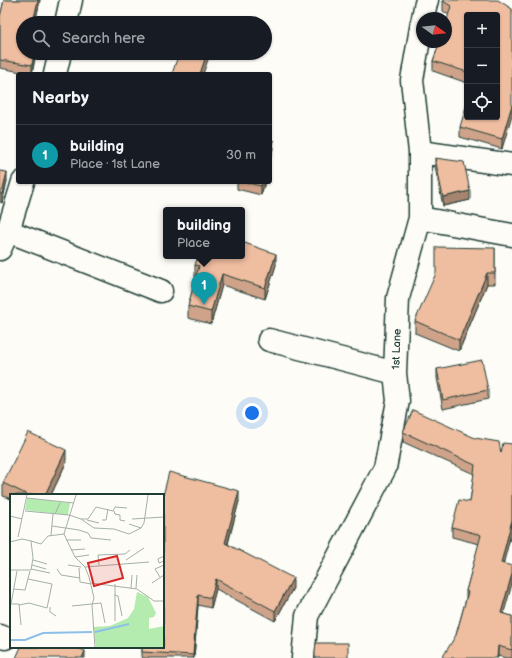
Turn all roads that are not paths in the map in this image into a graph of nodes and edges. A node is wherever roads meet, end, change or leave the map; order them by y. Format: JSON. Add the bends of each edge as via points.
{"nodes":[{"id":1,"x":71,"y":0,"type":"edge"},
{"id":2,"x":427,"y":0,"type":"edge"},
{"id":3,"x":424,"y":12,"type":"edge"},
{"id":4,"x":68,"y":16,"type":"edge"},
{"id":5,"x":418,"y":48,"type":"edge"},
{"id":6,"x":58,"y":60,"type":"edge"},
{"id":7,"x":55,"y":72,"type":"edge"},
{"id":8,"x":420,"y":152,"type":"junction"},
{"id":9,"x":512,"y":165,"type":"edge"},
{"id":10,"x":22,"y":184,"type":"edge"},
{"id":11,"x":420,"y":218,"type":"junction"},
{"id":12,"x":512,"y":235,"type":"edge"},
{"id":13,"x":4,"y":240,"type":"edge"},
{"id":14,"x":160,"y":291,"type":"dead end"},
{"id":15,"x":270,"y":340,"type":"dead end"},
{"id":16,"x":395,"y":373,"type":"junction"},
{"id":17,"x":303,"y":658,"type":"edge"}],
"edges":[{"from":1,"to":4,"type":"street"},
{"from":2,"to":3,"type":"street"},
{"from":5,"to":8,"type":"street","name":"1st Lane","via":[[412,80]]},
{"from":6,"to":7,"type":"street"},
{"from":8,"to":9,"type":"street"},
{"from":8,"to":11,"type":"street","name":"1st Lane"},
{"from":10,"to":13,"type":"street"},
{"from":11,"to":12,"type":"street"},
{"from":11,"to":16,"type":"street","name":"1st Lane","via":[[398,298]]},
{"from":13,"to":14,"type":"street"},
{"from":15,"to":16,"type":"street"},
{"from":16,"to":17,"type":"street","name":"1st Lane","via":[[398,401],[386,468],[307,616]]}]}
